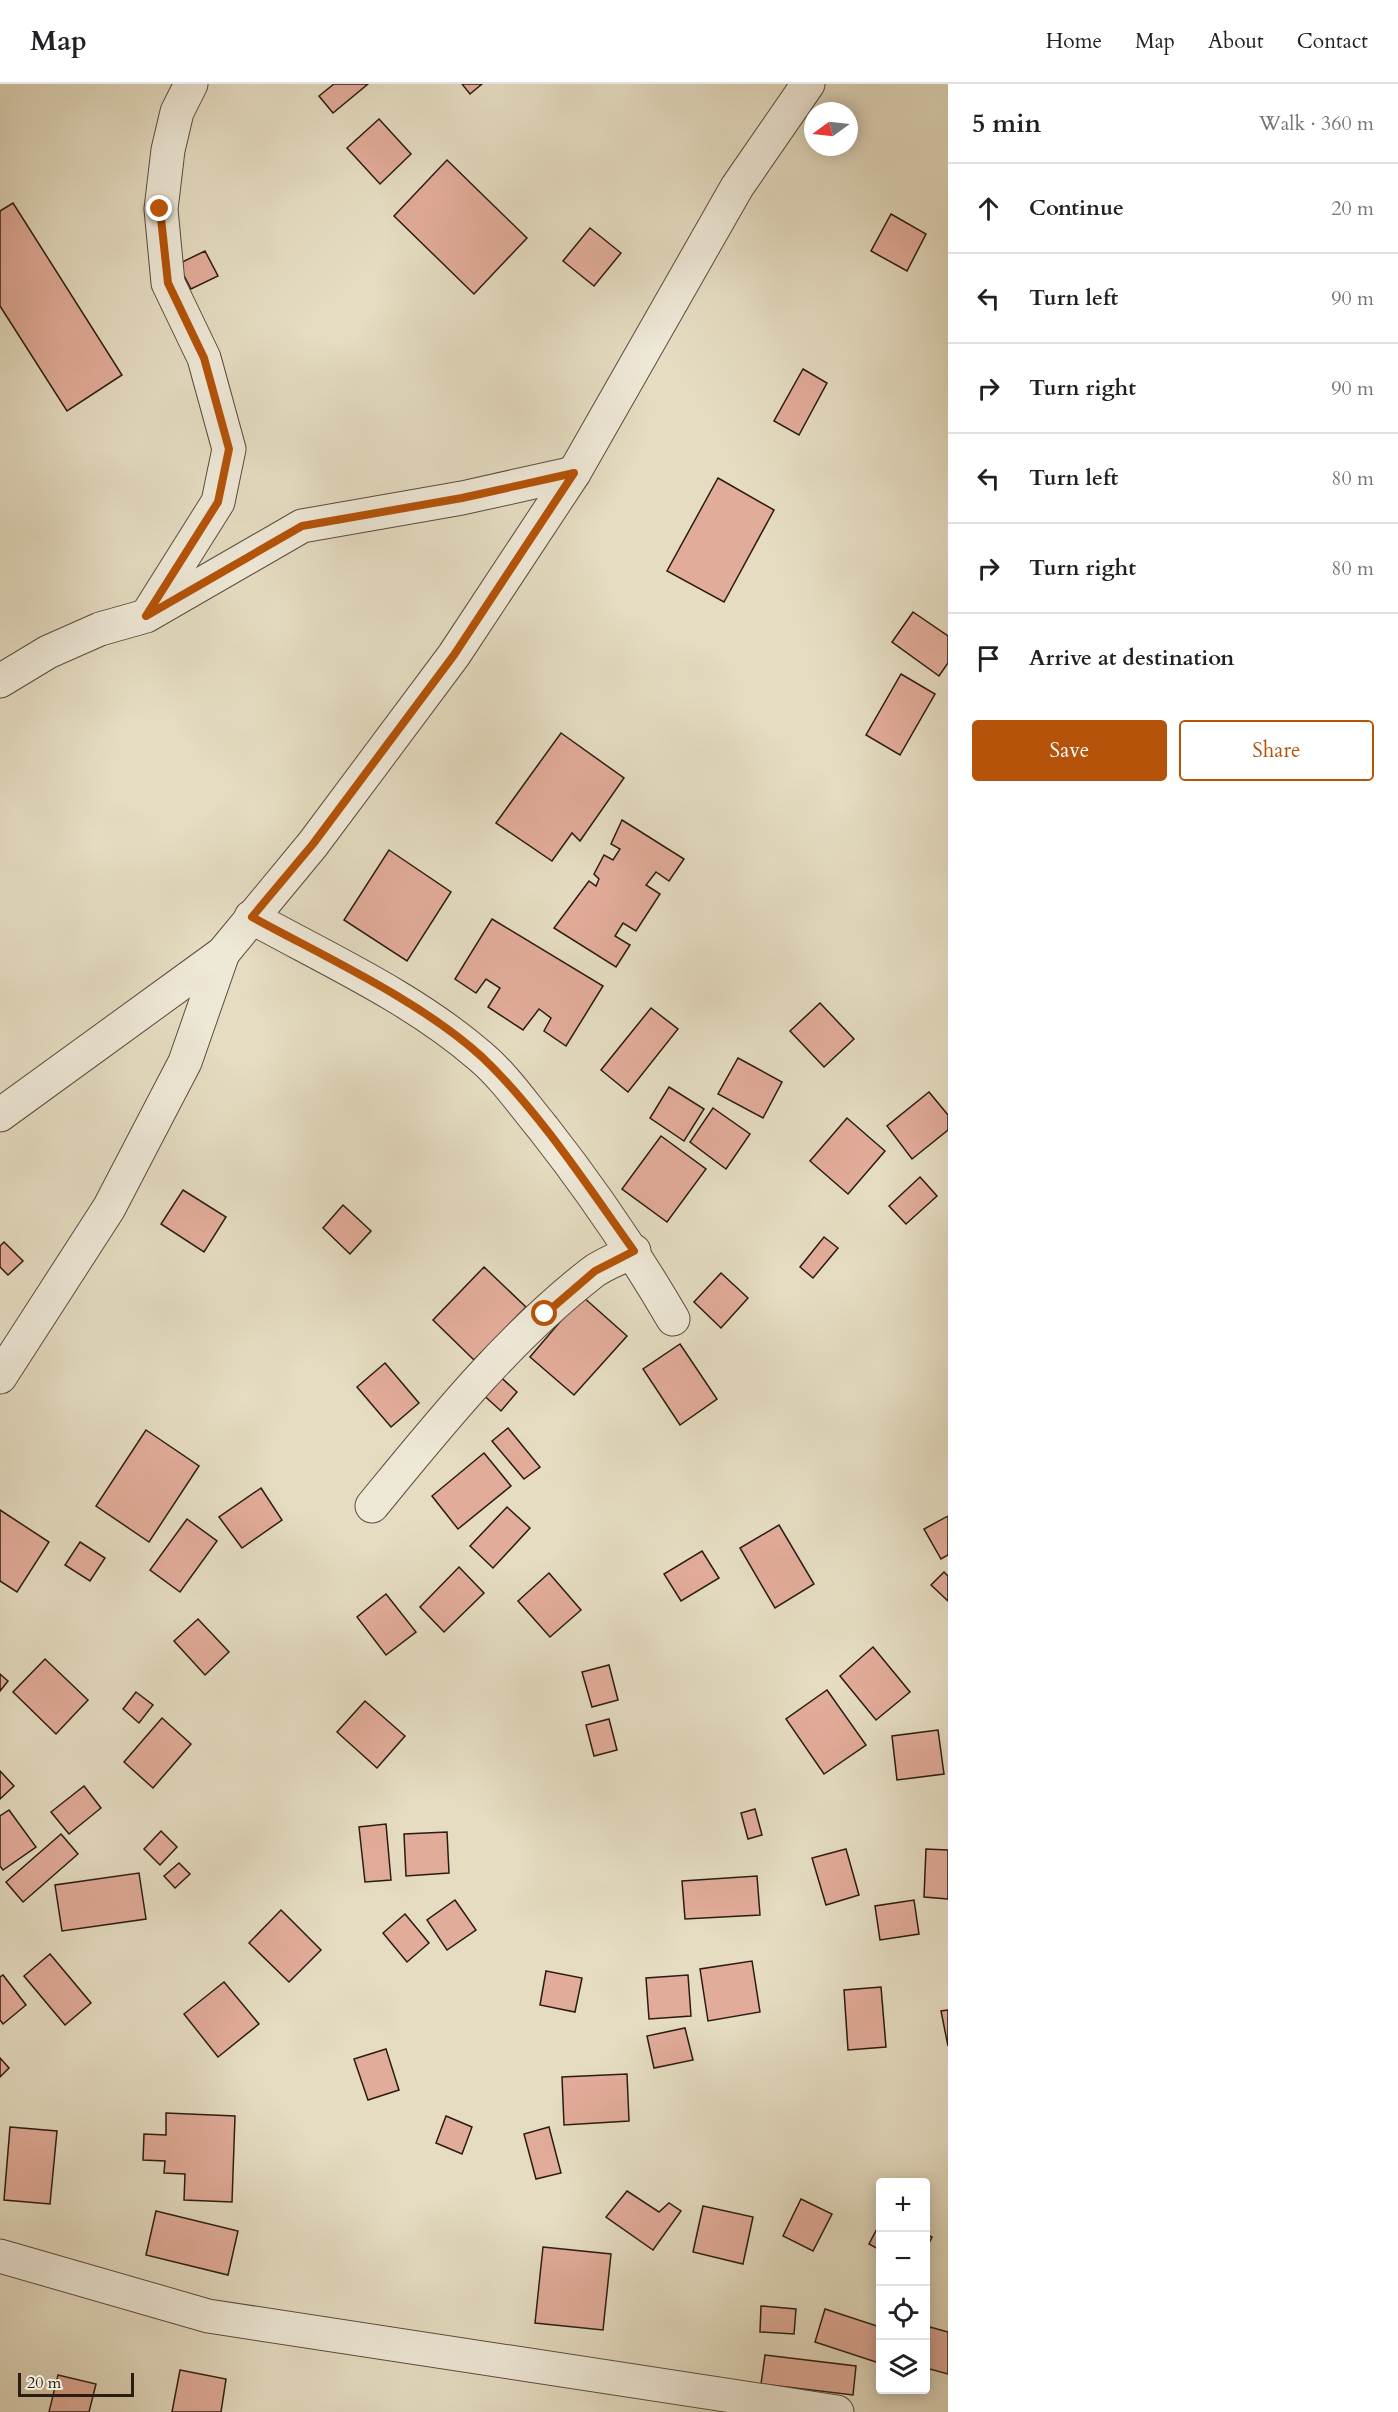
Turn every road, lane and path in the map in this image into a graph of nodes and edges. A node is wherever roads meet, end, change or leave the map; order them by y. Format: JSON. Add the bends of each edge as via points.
{"nodes":[{"id":1,"x":191,"y":84,"type":"edge"},
{"id":2,"x":808,"y":84,"type":"edge"},
{"id":3,"x":574,"y":473,"type":"junction"},
{"id":4,"x":146,"y":616,"type":"junction"},
{"id":5,"x":0,"y":681,"type":"edge"},
{"id":6,"x":252,"y":917,"type":"junction"},
{"id":7,"x":223,"y":953,"type":"junction"},
{"id":8,"x":0,"y":1115,"type":"edge"},
{"id":9,"x":634,"y":1251,"type":"junction"},
{"id":10,"x":673,"y":1319,"type":"dead end"},
{"id":11,"x":0,"y":1377,"type":"edge"},
{"id":12,"x":372,"y":1506,"type":"dead end"},
{"id":13,"x":0,"y":2256,"type":"edge"},
{"id":14,"x":837,"y":2412,"type":"edge"}],
"edges":[{"from":1,"to":4,"type":"street","via":[[177,112],[168,150],[162,220],[168,283],[204,358],[229,449],[218,502]]},
{"from":2,"to":3,"type":"street","via":[[737,187]]},
{"from":3,"to":4,"type":"street","via":[[462,498],[302,526]]},
{"from":3,"to":6,"type":"street","via":[[454,655],[313,844]]},
{"from":4,"to":5,"type":"street","via":[[100,629],[48,652]]},
{"from":6,"to":7,"type":"street"},
{"from":6,"to":9,"type":"street","via":[[411,1005],[481,1057],[573,1165]]},
{"from":7,"to":8,"type":"street"},
{"from":7,"to":11,"type":"street","via":[[185,1062],[110,1208]]},
{"from":9,"to":10,"type":"street"},
{"from":9,"to":12,"type":"street","via":[[595,1271],[486,1372]]},
{"from":13,"to":14,"type":"street","via":[[208,2316]]}]}
